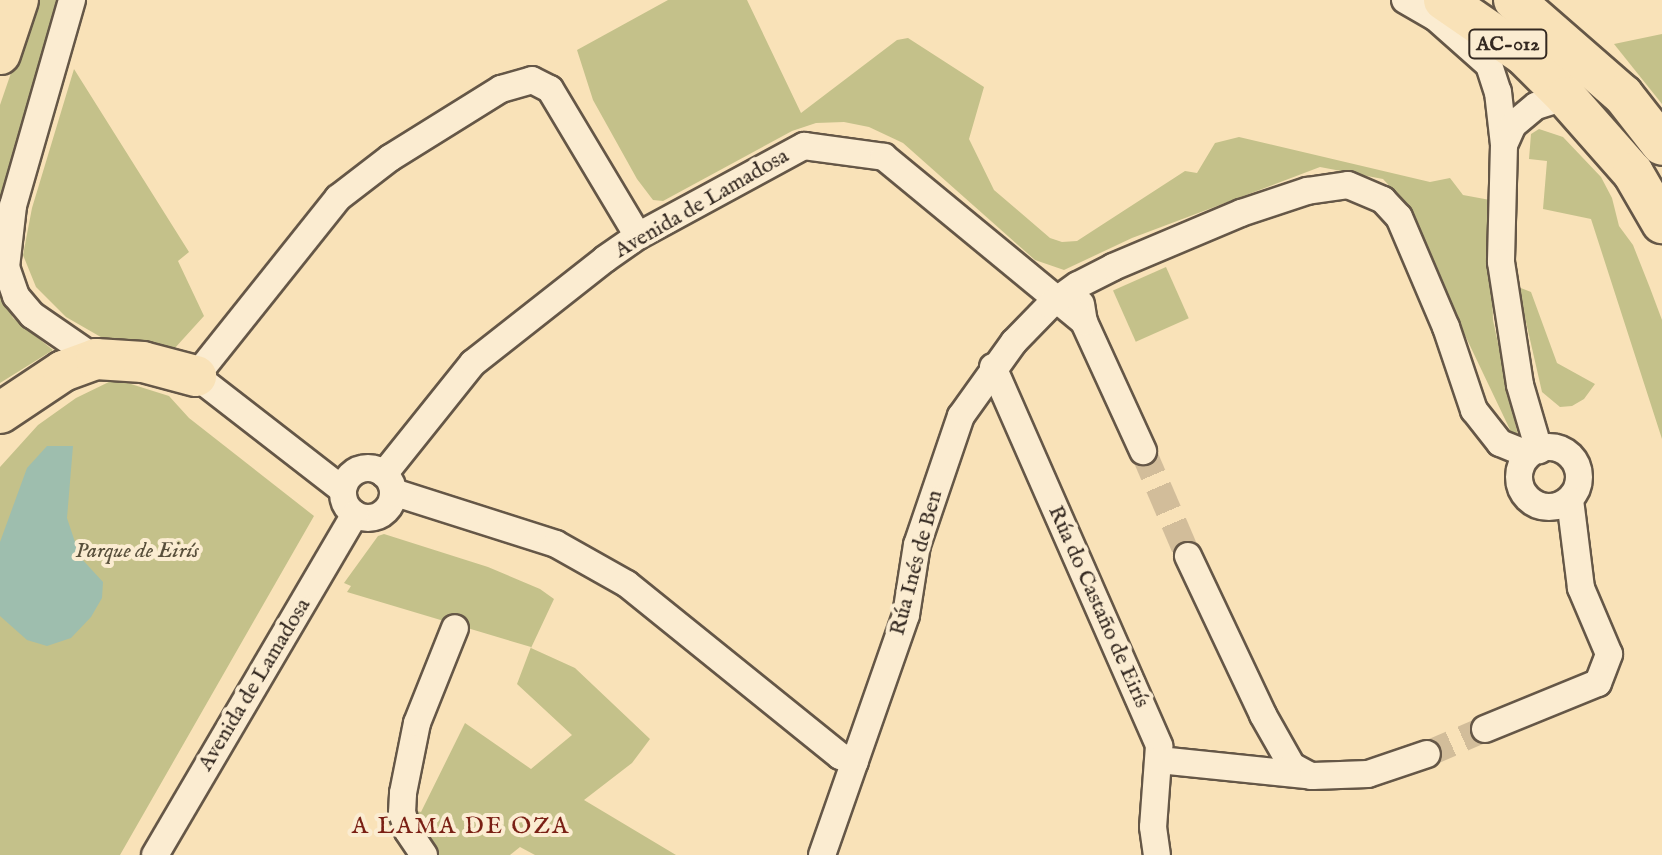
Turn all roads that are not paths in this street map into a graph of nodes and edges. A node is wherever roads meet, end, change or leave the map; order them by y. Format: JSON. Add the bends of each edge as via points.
{"nodes":[{"id":1,"x":18,"y":0,"type":"edge"},
{"id":2,"x":72,"y":0,"type":"edge"},
{"id":3,"x":1405,"y":0,"type":"edge"},
{"id":4,"x":1444,"y":0,"type":"edge"},
{"id":5,"x":1514,"y":0,"type":"edge"},
{"id":6,"x":0,"y":54,"type":"edge"},
{"id":7,"x":1566,"y":97,"type":"junction"},
{"id":8,"x":1504,"y":145,"type":"junction"},
{"id":9,"x":1662,"y":145,"type":"edge"},
{"id":10,"x":1662,"y":223,"type":"edge"},
{"id":11,"x":638,"y":236,"type":"junction"},
{"id":12,"x":1068,"y":292,"type":"junction"},
{"id":13,"x":96,"y":359,"type":"junction"},
{"id":14,"x":993,"y":367,"type":"junction"},
{"id":15,"x":196,"y":376,"type":"junction"},
{"id":16,"x":0,"y":413,"type":"edge"},
{"id":17,"x":1143,"y":451,"type":"tunnel mouth"},
{"id":18,"x":1534,"y":452,"type":"junction"},
{"id":19,"x":389,"y":483,"type":"junction"},
{"id":20,"x":343,"y":490,"type":"junction"},
{"id":21,"x":1570,"y":500,"type":"junction"},
{"id":22,"x":355,"y":514,"type":"junction"},
{"id":23,"x":1188,"y":556,"type":"tunnel mouth"},
{"id":24,"x":455,"y":628,"type":"dead end"},
{"id":25,"x":1485,"y":729,"type":"tunnel mouth"},
{"id":26,"x":1427,"y":754,"type":"tunnel mouth"},
{"id":27,"x":1159,"y":760,"type":"junction"},
{"id":28,"x":855,"y":762,"type":"junction"},
{"id":29,"x":1313,"y":776,"type":"junction"},
{"id":30,"x":155,"y":855,"type":"edge"},
{"id":31,"x":424,"y":855,"type":"edge"},
{"id":32,"x":822,"y":855,"type":"edge"},
{"id":33,"x":1157,"y":855,"type":"edge"}],
"edges":[{"from":1,"to":6,"type":"main road"},
{"from":2,"to":13,"type":"street","via":[[13,206],[6,267],[16,296],[32,315]]},
{"from":3,"to":8,"type":"street","via":[[1435,17],[1489,65]]},
{"from":4,"to":7,"type":"main road","number":"AC-012","via":[[1524,55]]},
{"from":5,"to":9,"type":"main road","number":"AC-012","via":[[1623,95]]},
{"from":7,"to":8,"type":"street","via":[[1536,106],[1513,125]]},
{"from":7,"to":10,"type":"main road","number":"AC-012","via":[[1633,173]]},
{"from":8,"to":18,"type":"street","via":[[1501,262]]},
{"from":11,"to":12,"type":"street","name":"Avenida de Lamadosa","via":[[804,146],[884,157]]},
{"from":11,"to":15,"type":"street","via":[[550,89],[532,80],[517,81],[390,158],[338,198]]},
{"from":11,"to":19,"type":"street","name":"Avenida de Lamadosa","via":[[473,363]]},
{"from":12,"to":14,"type":"street","name":"Rúa Inés de Ben"},
{"from":12,"to":17,"type":"street"},
{"from":12,"to":18,"type":"street","name":"Rúa Inés de Ben","via":[[1113,267],[1241,213],[1307,191],[1348,185],[1383,200],[1399,217],[1474,410],[1500,443]]},
{"from":13,"to":15,"type":"main road","via":[[143,362]]},
{"from":13,"to":16,"type":"main road","via":[[44,382]]},
{"from":14,"to":27,"type":"street","name":"Rúa do Castaño de Eirís","via":[[1159,746]]},
{"from":14,"to":28,"type":"street","name":"Rúa Inés de Ben","via":[[961,416],[917,545],[906,615]]},
{"from":15,"to":20,"type":"street"},
{"from":18,"to":21,"type":"street","via":[[1561,449],[1577,463],[1580,480]]},
{"from":18,"to":21,"type":"street","via":[[1519,472],[1523,492],[1529,500],[1553,508]]},
{"from":19,"to":20,"type":"street","via":[[360,469]]},
{"from":19,"to":22,"type":"street","via":[[390,504],[378,515]]},
{"from":19,"to":28,"type":"street","via":[[556,544],[627,584],[840,756]]},
{"from":20,"to":22,"type":"street"},
{"from":21,"to":25,"type":"street","via":[[1581,588],[1609,654],[1598,683]]},
{"from":22,"to":30,"type":"street","name":"Avenida de Lamadosa"},
{"from":23,"to":29,"type":"street","via":[[1263,715],[1292,766]]},
{"from":24,"to":31,"type":"street","via":[[417,723],[403,793],[408,831]]},
{"from":26,"to":29,"type":"street","via":[[1368,774]]},
{"from":27,"to":29,"type":"street"},
{"from":27,"to":33,"type":"street","name":"Rúa do Castaño de Eirís","via":[[1153,827]]},
{"from":28,"to":32,"type":"street","name":"Rúa Inés de Ben"}]}
